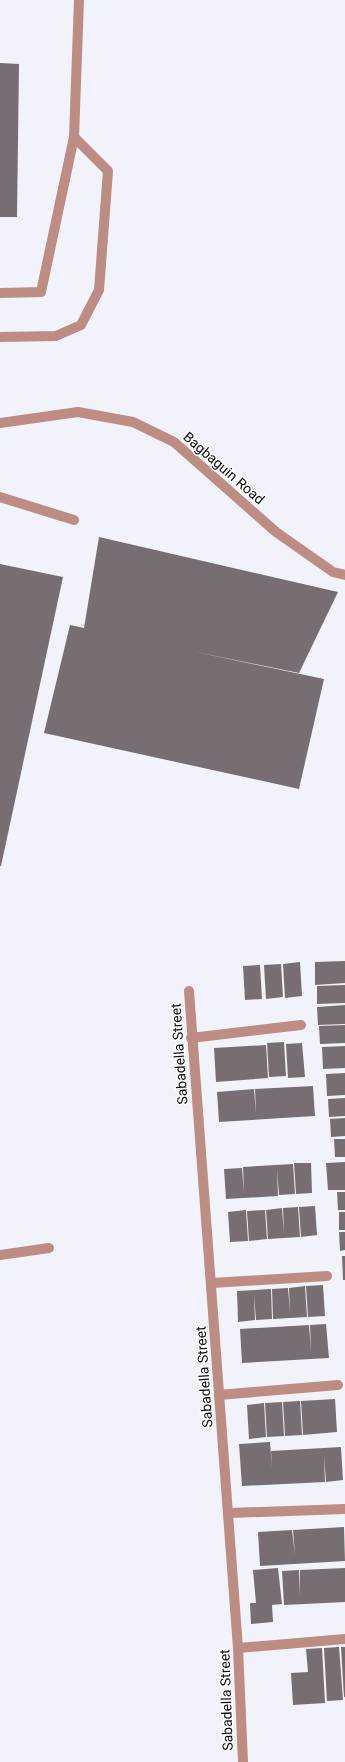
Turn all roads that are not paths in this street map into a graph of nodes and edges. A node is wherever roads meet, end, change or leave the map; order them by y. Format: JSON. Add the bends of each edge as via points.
{"nodes":[{"id":1,"x":79,"y":0,"type":"edge"},
{"id":2,"x":74,"y":137,"type":"junction"},
{"id":3,"x":0,"y":293,"type":"edge"},
{"id":4,"x":0,"y":337,"type":"edge"},
{"id":5,"x":0,"y":423,"type":"edge"},
{"id":6,"x":0,"y":497,"type":"edge"},
{"id":7,"x":74,"y":520,"type":"dead end"},
{"id":8,"x":345,"y":576,"type":"edge"},
{"id":9,"x":189,"y":991,"type":"dead end"},
{"id":10,"x":301,"y":1025,"type":"dead end"},
{"id":11,"x":191,"y":1038,"type":"junction"},
{"id":12,"x":49,"y":1248,"type":"dead end"},
{"id":13,"x":0,"y":1255,"type":"edge"},
{"id":14,"x":327,"y":1276,"type":"dead end"},
{"id":15,"x":212,"y":1283,"type":"junction"},
{"id":16,"x":338,"y":1385,"type":"dead end"},
{"id":17,"x":219,"y":1395,"type":"junction"},
{"id":18,"x":345,"y":1509,"type":"edge"},
{"id":19,"x":229,"y":1514,"type":"junction"},
{"id":20,"x":345,"y":1639,"type":"edge"},
{"id":21,"x":238,"y":1648,"type":"junction"},
{"id":22,"x":243,"y":1762,"type":"edge"}],
"edges":[{"from":1,"to":2,"type":"street"},
{"from":2,"to":3,"type":"street","via":[[42,292]]},
{"from":2,"to":4,"type":"street","via":[[108,171],[99,290],[81,325],[56,336]]},
{"from":5,"to":8,"type":"street","name":"Bagbaguin Road","via":[[78,412],[133,422],[174,442],[276,532],[333,572]]},
{"from":6,"to":7,"type":"street"},
{"from":9,"to":11,"type":"street","name":"Sabadella Street"},
{"from":10,"to":11,"type":"street"},
{"from":11,"to":15,"type":"street","name":"Sabadella Street"},
{"from":12,"to":13,"type":"street"},
{"from":14,"to":15,"type":"street"},
{"from":15,"to":17,"type":"street","name":"Sabadella Street"},
{"from":16,"to":17,"type":"street"},
{"from":17,"to":19,"type":"street","name":"Sabadella Street"},
{"from":18,"to":19,"type":"street"},
{"from":19,"to":21,"type":"street","name":"Sabadella Street"},
{"from":20,"to":21,"type":"street"},
{"from":21,"to":22,"type":"street","name":"Sabadella Street"}]}
